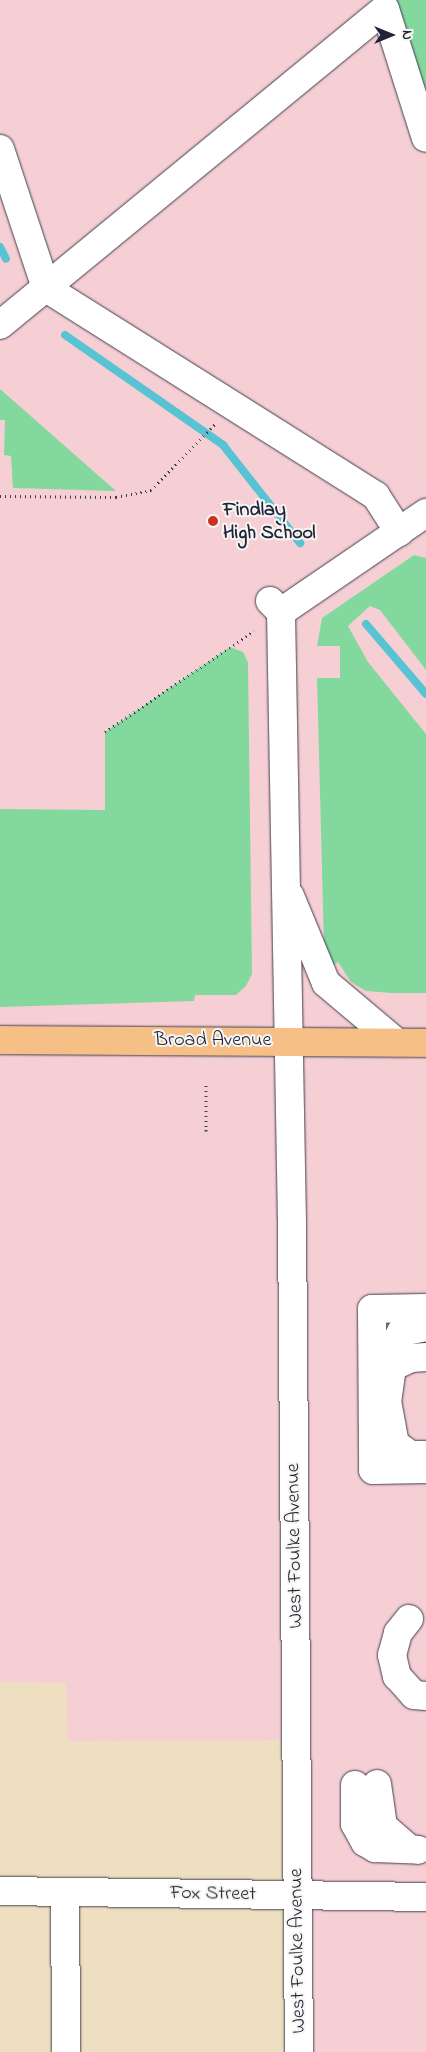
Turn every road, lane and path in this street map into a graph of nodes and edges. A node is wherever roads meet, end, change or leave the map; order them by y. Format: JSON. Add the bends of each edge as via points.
{"nodes":[{"id":1,"x":378,"y":4,"type":"edge"},
{"id":2,"x":426,"y":138,"type":"edge"},
{"id":3,"x":0,"y":149,"type":"edge"},
{"id":4,"x":46,"y":288,"type":"junction"},
{"id":5,"x":0,"y":325,"type":"edge"},
{"id":6,"x":211,"y":428,"type":"dead end"},
{"id":7,"x":0,"y":496,"type":"edge"},
{"id":8,"x":426,"y":513,"type":"edge"},
{"id":9,"x":399,"y":532,"type":"junction"},
{"id":10,"x":276,"y":607,"type":"junction"},
{"id":11,"x":106,"y":732,"type":"dead end"},
{"id":12,"x":285,"y":884,"type":"junction"},
{"id":13,"x":0,"y":1040,"type":"edge"},
{"id":14,"x":287,"y":1040,"type":"junction"},
{"id":15,"x":396,"y":1042,"type":"junction"},
{"id":16,"x":426,"y":1043,"type":"edge"},
{"id":17,"x":206,"y":1086,"type":"dead end"},
{"id":18,"x":206,"y":1131,"type":"dead end"},
{"id":19,"x":426,"y":1308,"type":"edge"},
{"id":20,"x":426,"y":1327,"type":"edge"},
{"id":21,"x":426,"y":1357,"type":"edge"},
{"id":22,"x":387,"y":1401,"type":"junction"},
{"id":23,"x":426,"y":1455,"type":"edge"},
{"id":24,"x":426,"y":1469,"type":"edge"},
{"id":25,"x":410,"y":1619,"type":"dead end"},
{"id":26,"x":426,"y":1696,"type":"edge"},
{"id":27,"x":366,"y":1784,"type":"dead end"},
{"id":28,"x":418,"y":1850,"type":"edge"},
{"id":29,"x":0,"y":1891,"type":"edge"},
{"id":30,"x":65,"y":1892,"type":"junction"},
{"id":31,"x":298,"y":1896,"type":"junction"},
{"id":32,"x":426,"y":1897,"type":"edge"},
{"id":33,"x":66,"y":2052,"type":"edge"},
{"id":34,"x":299,"y":2052,"type":"edge"}],
"edges":[{"from":1,"to":2,"type":"street"},
{"from":1,"to":4,"type":"street"},
{"from":3,"to":4,"type":"street"},
{"from":4,"to":5,"type":"street"},
{"from":4,"to":9,"type":"street","via":[[376,496]]},
{"from":6,"to":7,"type":"path","via":[[151,490],[116,497]]},
{"from":8,"to":9,"type":"street"},
{"from":9,"to":10,"type":"street"},
{"from":10,"to":11,"type":"path"},
{"from":10,"to":12,"type":"street","name":"West Foulke Avenue"},
{"from":12,"to":14,"type":"street","name":"West Foulke Avenue"},
{"from":12,"to":15,"type":"street","via":[[326,983]]},
{"from":13,"to":14,"type":"main road","name":"Broad Avenue"},
{"from":14,"to":15,"type":"main road","name":"Broad Avenue"},
{"from":14,"to":31,"type":"street","name":"West Foulke Avenue"},
{"from":15,"to":16,"type":"main road","name":"Broad Avenue"},
{"from":17,"to":18,"type":"path"},
{"from":19,"to":24,"type":"street","via":[[372,1309],[373,1470]]},
{"from":20,"to":22,"type":"street","via":[[401,1332],[392,1349]]},
{"from":21,"to":22,"type":"street","via":[[411,1358],[392,1367]]},
{"from":22,"to":23,"type":"street","via":[[394,1444],[411,1455]]},
{"from":25,"to":26,"type":"street","via":[[398,1633],[392,1655],[397,1676],[414,1695]]},
{"from":27,"to":28,"type":"street","via":[[384,1826]]},
{"from":29,"to":30,"type":"street","name":"Fox Street"},
{"from":30,"to":31,"type":"street","name":"Fox Street"},
{"from":30,"to":33,"type":"street"},
{"from":31,"to":32,"type":"street","name":"Fox Street"},
{"from":31,"to":34,"type":"street","name":"West Foulke Avenue"}]}
